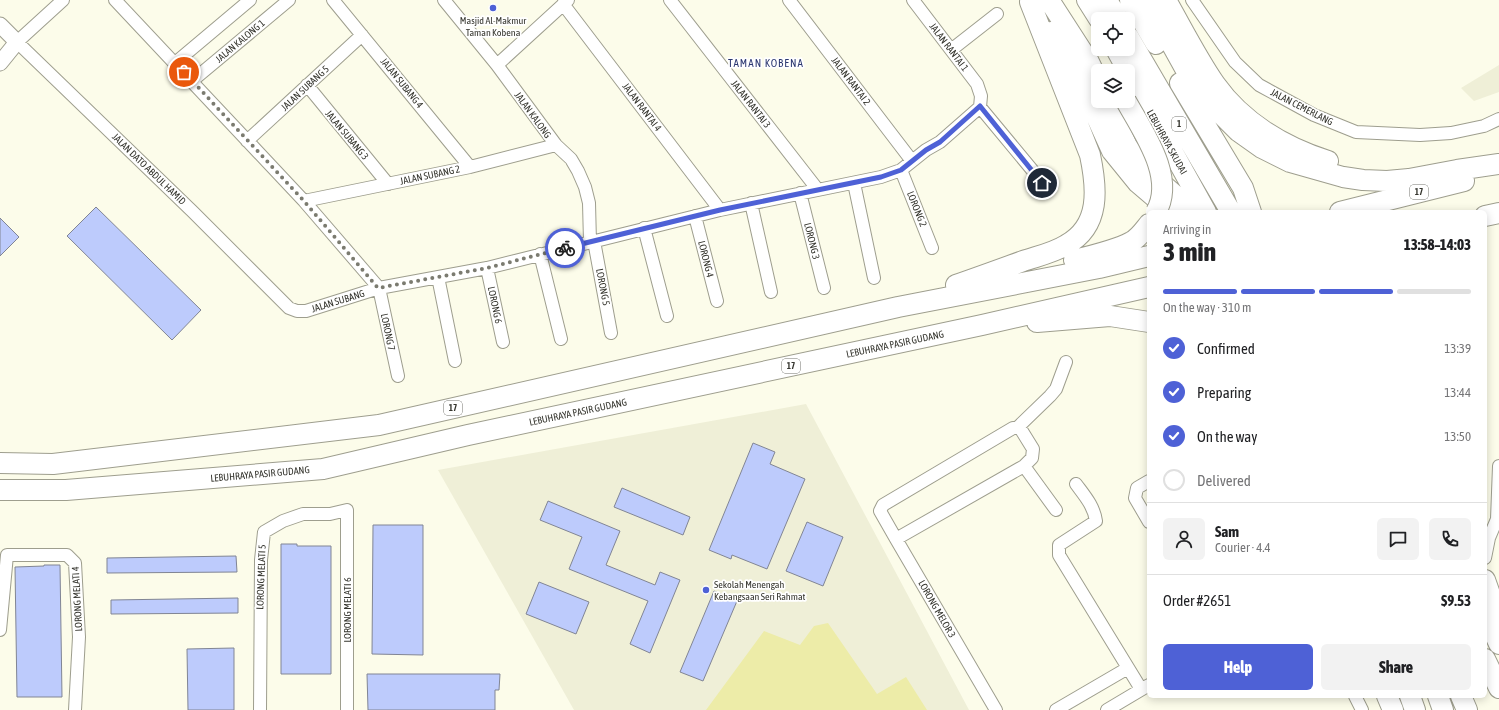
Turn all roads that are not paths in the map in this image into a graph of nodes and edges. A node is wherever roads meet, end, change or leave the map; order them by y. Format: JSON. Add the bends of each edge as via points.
{"nodes":[{"id":1,"x":62,"y":0,"type":"edge"},
{"id":2,"x":115,"y":0,"type":"edge"},
{"id":3,"x":250,"y":0,"type":"edge"},
{"id":4,"x":289,"y":0,"type":"edge"},
{"id":5,"x":333,"y":0,"type":"edge"},
{"id":6,"x":444,"y":0,"type":"edge"},
{"id":7,"x":670,"y":0,"type":"edge"},
{"id":8,"x":789,"y":0,"type":"edge"},
{"id":9,"x":914,"y":0,"type":"edge"},
{"id":10,"x":1049,"y":0,"type":"edge"},
{"id":11,"x":1061,"y":0,"type":"edge"},
{"id":12,"x":1087,"y":0,"type":"edge"},
{"id":13,"x":1107,"y":0,"type":"edge"},
{"id":14,"x":1130,"y":0,"type":"edge"},
{"id":15,"x":1146,"y":0,"type":"edge"},
{"id":16,"x":1166,"y":0,"type":"edge"},
{"id":17,"x":1192,"y":0,"type":"edge"},
{"id":18,"x":1029,"y":1,"type":"edge"},
{"id":19,"x":566,"y":2,"type":"edge"},
{"id":20,"x":1095,"y":12,"type":"edge"},
{"id":21,"x":1114,"y":12,"type":"edge"},
{"id":22,"x":997,"y":14,"type":"dead end"},
{"id":23,"x":0,"y":25,"type":"edge"},
{"id":24,"x":1154,"y":28,"type":"junction"},
{"id":25,"x":362,"y":35,"type":"junction"},
{"id":26,"x":18,"y":42,"type":"junction"},
{"id":27,"x":1135,"y":48,"type":"edge"},
{"id":28,"x":952,"y":50,"type":"junction"},
{"id":29,"x":0,"y":63,"type":"edge"},
{"id":30,"x":175,"y":63,"type":"junction"},
{"id":31,"x":1102,"y":64,"type":"edge"},
{"id":32,"x":498,"y":65,"type":"junction"},
{"id":33,"x":1091,"y":66,"type":"edge"},
{"id":34,"x":192,"y":81,"type":"junction"},
{"id":35,"x":1135,"y":84,"type":"edge"},
{"id":36,"x":307,"y":86,"type":"junction"},
{"id":37,"x":980,"y":101,"type":"junction"},
{"id":38,"x":1109,"y":108,"type":"edge"},
{"id":39,"x":1130,"y":108,"type":"edge"},
{"id":40,"x":1499,"y":119,"type":"edge"},
{"id":41,"x":247,"y":141,"type":"junction"},
{"id":42,"x":556,"y":145,"type":"junction"},
{"id":43,"x":912,"y":161,"type":"junction"},
{"id":44,"x":1499,"y":164,"type":"edge"},
{"id":45,"x":470,"y":167,"type":"junction"},
{"id":46,"x":901,"y":170,"type":"junction"},
{"id":47,"x":1457,"y":170,"type":"junction"},
{"id":48,"x":1499,"y":173,"type":"edge"},
{"id":49,"x":854,"y":183,"type":"junction"},
{"id":50,"x":1042,"y":183,"type":"dead end"},
{"id":51,"x":388,"y":184,"type":"junction"},
{"id":52,"x":818,"y":190,"type":"junction"},
{"id":53,"x":800,"y":193,"type":"junction"},
{"id":54,"x":304,"y":201,"type":"junction"},
{"id":55,"x":751,"y":203,"type":"junction"},
{"id":56,"x":720,"y":210,"type":"junction"},
{"id":57,"x":1157,"y":210,"type":"edge"},
{"id":58,"x":1170,"y":210,"type":"edge"},
{"id":59,"x":1192,"y":210,"type":"edge"},
{"id":60,"x":1205,"y":210,"type":"edge"},
{"id":61,"x":1230,"y":210,"type":"edge"},
{"id":62,"x":1250,"y":210,"type":"edge"},
{"id":63,"x":1348,"y":210,"type":"edge"},
{"id":64,"x":1499,"y":213,"type":"edge"},
{"id":65,"x":695,"y":216,"type":"junction"},
{"id":66,"x":1487,"y":216,"type":"edge"},
{"id":67,"x":1147,"y":227,"type":"edge"},
{"id":68,"x":644,"y":228,"type":"junction"},
{"id":69,"x":592,"y":242,"type":"junction"},
{"id":70,"x":932,"y":248,"type":"dead end"},
{"id":71,"x":540,"y":254,"type":"junction"},
{"id":72,"x":1147,"y":256,"type":"edge"},
{"id":73,"x":1098,"y":261,"type":"junction"},
{"id":74,"x":487,"y":268,"type":"junction"},
{"id":75,"x":438,"y":277,"type":"junction"},
{"id":76,"x":874,"y":278,"type":"dead end"},
{"id":77,"x":378,"y":288,"type":"junction"},
{"id":78,"x":824,"y":288,"type":"dead end"},
{"id":79,"x":1142,"y":288,"type":"edge"},
{"id":80,"x":771,"y":292,"type":"dead end"},
{"id":81,"x":717,"y":301,"type":"dead end"},
{"id":82,"x":898,"y":307,"type":"junction"},
{"id":83,"x":297,"y":311,"type":"joint"},
{"id":84,"x":667,"y":316,"type":"dead end"},
{"id":85,"x":1147,"y":322,"type":"edge"},
{"id":86,"x":982,"y":325,"type":"junction"},
{"id":87,"x":611,"y":333,"type":"dead end"},
{"id":88,"x":561,"y":339,"type":"dead end"},
{"id":89,"x":503,"y":342,"type":"dead end"},
{"id":90,"x":455,"y":362,"type":"dead end"},
{"id":91,"x":1066,"y":362,"type":"dead end"},
{"id":92,"x":398,"y":376,"type":"dead end"},
{"id":93,"x":1017,"y":428,"type":"junction"},
{"id":94,"x":0,"y":463,"type":"edge"},
{"id":95,"x":1024,"y":466,"type":"junction"},
{"id":96,"x":1499,"y":466,"type":"edge"},
{"id":97,"x":1147,"y":482,"type":"edge"},
{"id":98,"x":1076,"y":484,"type":"dead end"},
{"id":99,"x":0,"y":490,"type":"edge"},
{"id":100,"x":347,"y":510,"type":"joint"},
{"id":101,"x":1056,"y":510,"type":"dead end"},
{"id":102,"x":1147,"y":519,"type":"edge"},
{"id":103,"x":896,"y":539,"type":"junction"},
{"id":104,"x":1487,"y":548,"type":"edge"},
{"id":105,"x":1487,"y":586,"type":"edge"},
{"id":106,"x":1487,"y":618,"type":"edge"},
{"id":107,"x":1499,"y":619,"type":"edge"},
{"id":108,"x":0,"y":630,"type":"edge"},
{"id":109,"x":1499,"y":644,"type":"edge"},
{"id":110,"x":1487,"y":663,"type":"edge"},
{"id":111,"x":1128,"y":668,"type":"junction"},
{"id":112,"x":1487,"y":680,"type":"edge"},
{"id":113,"x":1145,"y":687,"type":"edge"},
{"id":114,"x":1499,"y":688,"type":"edge"},
{"id":115,"x":1356,"y":698,"type":"edge"},
{"id":116,"x":1388,"y":698,"type":"edge"},
{"id":117,"x":1392,"y":698,"type":"edge"},
{"id":118,"x":1411,"y":698,"type":"edge"},
{"id":119,"x":1439,"y":698,"type":"edge"},
{"id":120,"x":1462,"y":698,"type":"edge"},
{"id":121,"x":1499,"y":704,"type":"edge"},
{"id":122,"x":76,"y":710,"type":"edge"},
{"id":123,"x":260,"y":710,"type":"edge"},
{"id":124,"x":347,"y":710,"type":"edge"},
{"id":125,"x":996,"y":710,"type":"edge"},
{"id":126,"x":1056,"y":710,"type":"edge"},
{"id":127,"x":1107,"y":710,"type":"edge"},
{"id":128,"x":1362,"y":710,"type":"edge"},
{"id":129,"x":1393,"y":710,"type":"edge"},
{"id":130,"x":1397,"y":710,"type":"edge"},
{"id":131,"x":1415,"y":710,"type":"edge"},
{"id":132,"x":1444,"y":710,"type":"edge"},
{"id":133,"x":1467,"y":710,"type":"edge"}],
"edges":[{"from":1,"to":26,"type":"street"},
{"from":2,"to":30,"type":"street"},
{"from":3,"to":30,"type":"street"},
{"from":4,"to":34,"type":"street","name":"JALAN KALONG 1"},
{"from":5,"to":25,"type":"street","name":"JALAN SUBANG 4"},
{"from":6,"to":32,"type":"street","name":"JALAN KALONG"},
{"from":7,"to":52,"type":"street","name":"JALAN RANTAI 3"},
{"from":8,"to":43,"type":"street","name":"JALAN RANTAI 2"},
{"from":9,"to":28,"type":"street","name":"JALAN RANTAI 1"},
{"from":10,"to":33,"type":"highway"},
{"from":11,"to":31,"type":"highway"},
{"from":12,"to":20,"type":"highway"},
{"from":13,"to":21,"type":"highway"},
{"from":14,"to":24,"type":"highway"},
{"from":15,"to":24,"type":"highway"},
{"from":16,"to":47,"type":"highway","via":[[1216,85],[1235,108],[1270,135],[1321,159],[1351,167],[1386,171]]},
{"from":17,"to":40,"type":"street","name":"JALAN CEMERLANG","via":[[1235,62],[1259,85],[1314,115],[1356,132],[1420,135],[1451,133],[1484,126]]},
{"from":18,"to":58,"type":"highway","via":[[1062,46],[1112,151],[1138,183]]},
{"from":18,"to":82,"type":"highway","via":[[1090,155],[1095,181],[1094,207],[1085,230],[1067,245],[1046,254]]},
{"from":19,"to":32,"type":"street"},
{"from":19,"to":56,"type":"street","name":"JALAN RANTAI 4"},
{"from":22,"to":28,"type":"street"},
{"from":23,"to":26,"type":"street","name":"JALAN DATO ABDUL HAMID"},
{"from":24,"to":47,"type":"highway","via":[[1193,83],[1238,131],[1262,148],[1290,162],[1363,180],[1409,179]]},
{"from":24,"to":62,"type":"highway","via":[[1202,119],[1243,188]]},
{"from":25,"to":36,"type":"street","name":"JALAN SUBANG 5"},
{"from":25,"to":45,"type":"street","name":"JALAN SUBANG 4"},
{"from":26,"to":29,"type":"street"},
{"from":26,"to":83,"type":"street","name":"JALAN DATO ABDUL HAMID","via":[[289,308]]},
{"from":27,"to":61,"type":"highway","name":"LEBUHRAYA SKUDAI","number":"1"},
{"from":28,"to":37,"type":"street","name":"JALAN RANTAI 1","via":[[977,84]]},
{"from":30,"to":34,"type":"street"},
{"from":32,"to":42,"type":"street","name":"JALAN KALONG"},
{"from":34,"to":41,"type":"street"},
{"from":35,"to":60,"type":"highway","name":"LEBUHRAYA SKUDAI","number":"1"},
{"from":36,"to":41,"type":"street","name":"JALAN SUBANG 5"},
{"from":36,"to":51,"type":"street","name":"JALAN SUBANG 3"},
{"from":37,"to":43,"type":"street","name":"JALAN SUBANG","via":[[940,142]]},
{"from":37,"to":50,"type":"street","name":"JALAN RANTAI 1"},
{"from":38,"to":59,"type":"highway","via":[[1127,146],[1144,168]]},
{"from":39,"to":57,"type":"highway","bridge":true,"via":[[1149,143],[1161,173],[1163,192]]},
{"from":41,"to":54,"type":"street"},
{"from":42,"to":45,"type":"street","name":"JALAN SUBANG 2"},
{"from":42,"to":69,"type":"street","name":"JALAN KALONG","via":[[571,159],[585,187]]},
{"from":43,"to":46,"type":"street","name":"JALAN SUBANG"},
{"from":44,"to":47,"type":"highway"},
{"from":45,"to":51,"type":"street","name":"JALAN SUBANG 2"},
{"from":46,"to":49,"type":"street","name":"JALAN SUBANG"},
{"from":46,"to":70,"type":"street","name":"LORONG 2"},
{"from":48,"to":63,"type":"highway","number":"17"},
{"from":49,"to":52,"type":"street","name":"JALAN SUBANG"},
{"from":49,"to":76,"type":"street"},
{"from":51,"to":54,"type":"street","name":"JALAN SUBANG 2"},
{"from":52,"to":53,"type":"street","name":"JALAN SUBANG"},
{"from":53,"to":55,"type":"street","name":"JALAN SUBANG"},
{"from":53,"to":78,"type":"street","name":"LORONG 3"},
{"from":54,"to":77,"type":"street"},
{"from":55,"to":56,"type":"street","name":"JALAN SUBANG"},
{"from":55,"to":80,"type":"street"},
{"from":56,"to":65,"type":"street","name":"JALAN SUBANG"},
{"from":64,"to":66,"type":"highway"},
{"from":65,"to":68,"type":"street","name":"JALAN SUBANG"},
{"from":65,"to":81,"type":"street","name":"LORONG 4"},
{"from":67,"to":73,"type":"highway","via":[[1132,242]]},
{"from":68,"to":69,"type":"street","name":"JALAN SUBANG"},
{"from":68,"to":84,"type":"street"},
{"from":69,"to":71,"type":"street","name":"JALAN SUBANG"},
{"from":69,"to":87,"type":"street","name":"LORONG 5"},
{"from":71,"to":74,"type":"street","name":"JALAN SUBANG"},
{"from":71,"to":88,"type":"street"},
{"from":72,"to":73,"type":"highway","number":"17"},
{"from":73,"to":82,"type":"highway","number":"17"},
{"from":74,"to":75,"type":"street","name":"JALAN SUBANG"},
{"from":74,"to":89,"type":"street","name":"LORONG 6"},
{"from":75,"to":77,"type":"street","name":"JALAN SUBANG"},
{"from":75,"to":90,"type":"street"},
{"from":77,"to":83,"type":"street","name":"JALAN SUBANG","via":[[306,311]]},
{"from":77,"to":92,"type":"street","name":"LORONG 7"},
{"from":79,"to":86,"type":"highway","name":"LEBUHRAYA PASIR GUDANG","number":"17"},
{"from":82,"to":94,"type":"highway","number":"17","via":[[379,425],[53,464]]},
{"from":85,"to":86,"type":"highway","via":[[1110,316]]},
{"from":86,"to":99,"type":"highway","name":"LEBUHRAYA PASIR GUDANG","number":"17","via":[[323,469],[66,490]]},
{"from":91,"to":93,"type":"street","via":[[1056,389]]},
{"from":93,"to":95,"type":"street","via":[[1020,428],[1033,449],[1032,458]]},
{"from":93,"to":103,"type":"street","name":"LORONG MELOR 3","via":[[883,505],[880,511]]},
{"from":95,"to":101,"type":"street"},
{"from":95,"to":103,"type":"street"},
{"from":96,"to":104,"type":"street","via":[[1498,519]]},
{"from":97,"to":102,"type":"street","via":[[1136,488],[1135,498]]},
{"from":98,"to":111,"type":"street","via":[[1095,513],[1096,521],[1059,545],[1059,555]]},
{"from":100,"to":123,"type":"street","name":"LORONG MELATI 5","via":[[330,514],[303,514],[283,521],[264,532],[261,560]]},
{"from":100,"to":124,"type":"street","name":"LORONG MELATI 6"},
{"from":103,"to":125,"type":"street","name":"LORONG MELOR 3"},
{"from":105,"to":107,"type":"highway"},
{"from":106,"to":109,"type":"highway"},
{"from":108,"to":122,"type":"street","name":"LORONG MELATI 4","via":[[7,555],[67,555],[75,562],[79,637]]},
{"from":110,"to":114,"type":"highway"},
{"from":111,"to":113,"type":"street"},
{"from":111,"to":126,"type":"street"},
{"from":112,"to":121,"type":"highway"},
{"from":113,"to":127,"type":"street"},
{"from":115,"to":128,"type":"street"},
{"from":116,"to":129,"type":"highway"},
{"from":117,"to":130,"type":"highway"},
{"from":118,"to":131,"type":"highway"},
{"from":119,"to":132,"type":"highway"},
{"from":120,"to":133,"type":"highway"}]}
